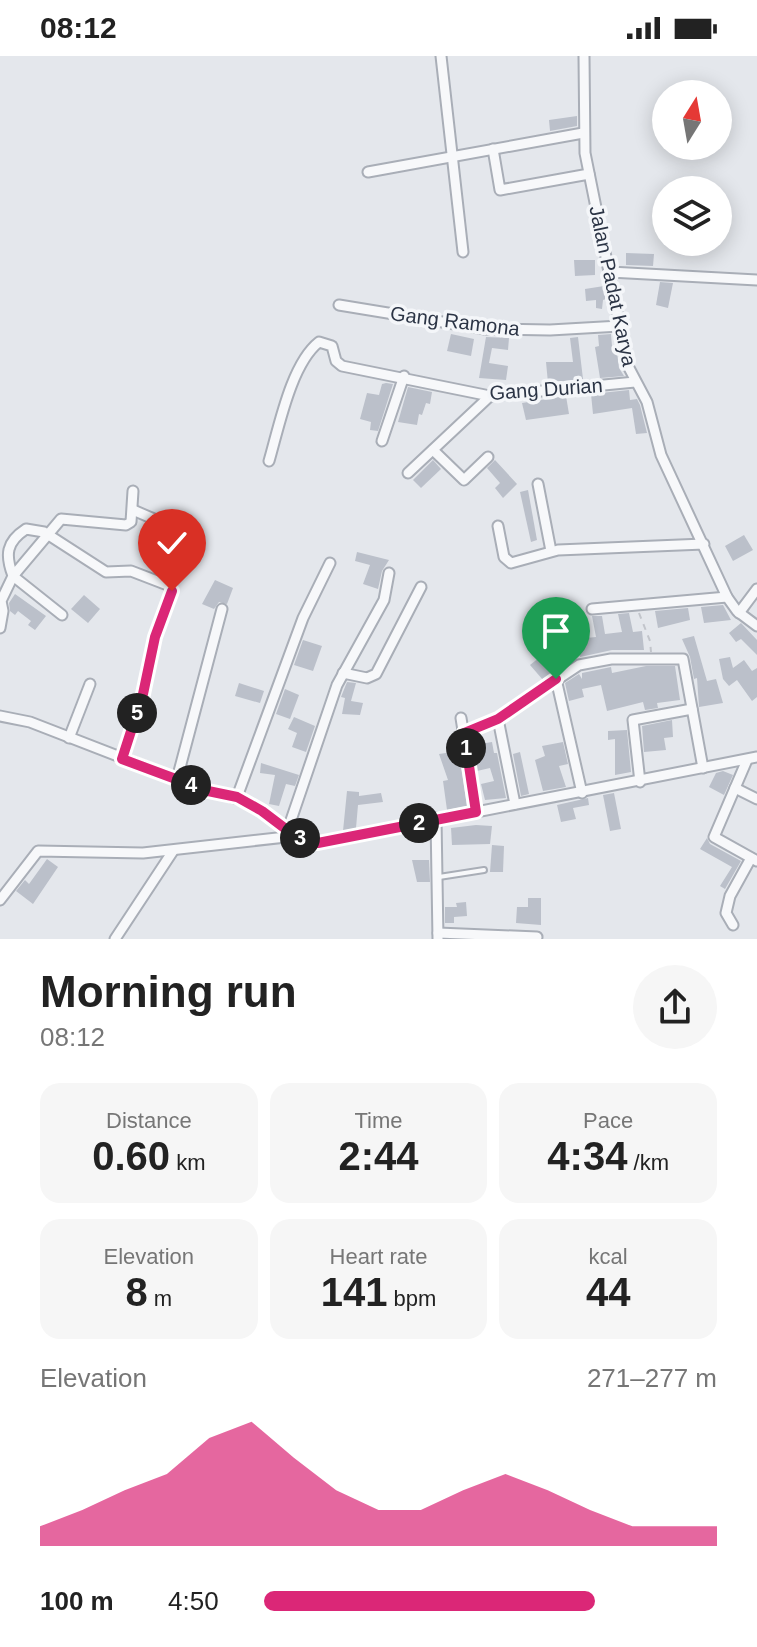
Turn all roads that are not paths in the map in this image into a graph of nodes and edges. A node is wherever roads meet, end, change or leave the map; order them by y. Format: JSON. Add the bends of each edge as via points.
{"nodes":[{"id":1,"x":441,"y":56,"type":"edge"},
{"id":2,"x":584,"y":56,"type":"edge"},
{"id":3,"x":583,"y":133,"type":"junction"},
{"id":4,"x":493,"y":149,"type":"junction"},
{"id":5,"x":451,"y":157,"type":"junction"},
{"id":6,"x":368,"y":172,"type":"dead end"},
{"id":7,"x":589,"y":174,"type":"junction"},
{"id":8,"x":463,"y":252,"type":"dead end"},
{"id":9,"x":610,"y":272,"type":"junction"},
{"id":10,"x":757,"y":280,"type":"edge"},
{"id":11,"x":339,"y":305,"type":"dead end"},
{"id":12,"x":620,"y":326,"type":"junction"},
{"id":13,"x":404,"y":376,"type":"junction"},
{"id":14,"x":635,"y":382,"type":"junction"},
{"id":15,"x":490,"y":396,"type":"junction"},
{"id":16,"x":382,"y":441,"type":"dead end"},
{"id":17,"x":433,"y":450,"type":"junction"},
{"id":18,"x":488,"y":457,"type":"dead end"},
{"id":19,"x":269,"y":461,"type":"dead end"},
{"id":20,"x":408,"y":473,"type":"dead end"},
{"id":21,"x":538,"y":484,"type":"dead end"},
{"id":22,"x":133,"y":491,"type":"dead end"},
{"id":23,"x":133,"y":510,"type":"junction"},
{"id":24,"x":498,"y":526,"type":"dead end"},
{"id":25,"x":46,"y":534,"type":"junction"},
{"id":26,"x":189,"y":534,"type":"dead end"},
{"id":27,"x":704,"y":544,"type":"junction"},
{"id":28,"x":551,"y":551,"type":"junction"},
{"id":29,"x":330,"y":563,"type":"dead end"},
{"id":30,"x":389,"y":573,"type":"dead end"},
{"id":31,"x":13,"y":576,"type":"junction"},
{"id":32,"x":421,"y":587,"type":"dead end"},
{"id":33,"x":757,"y":589,"type":"edge"},
{"id":34,"x":727,"y":597,"type":"junction"},
{"id":35,"x":222,"y":609,"type":"dead end"},
{"id":36,"x":592,"y":609,"type":"dead end"},
{"id":37,"x":739,"y":613,"type":"junction"},
{"id":38,"x":62,"y":615,"type":"dead end"},
{"id":39,"x":0,"y":621,"type":"edge"},
{"id":40,"x":757,"y":626,"type":"edge"},
{"id":41,"x":343,"y":673,"type":"junction"},
{"id":42,"x":556,"y":679,"type":"junction"},
{"id":43,"x":90,"y":684,"type":"dead end"},
{"id":44,"x":692,"y":709,"type":"junction"},
{"id":45,"x":0,"y":716,"type":"edge"},
{"id":46,"x":461,"y":718,"type":"dead end"},
{"id":47,"x":498,"y":719,"type":"junction"},
{"id":48,"x":464,"y":733,"type":"junction"},
{"id":49,"x":69,"y":738,"type":"junction"},
{"id":50,"x":122,"y":759,"type":"junction"},
{"id":51,"x":752,"y":759,"type":"edge"},
{"id":52,"x":703,"y":768,"type":"junction"},
{"id":53,"x":177,"y":779,"type":"junction"},
{"id":54,"x":640,"y":782,"type":"junction"},
{"id":55,"x":735,"y":788,"type":"junction"},
{"id":56,"x":582,"y":793,"type":"junction"},
{"id":57,"x":237,"y":797,"type":"junction"},
{"id":58,"x":757,"y":799,"type":"edge"},
{"id":59,"x":515,"y":804,"type":"junction"},
{"id":60,"x":476,"y":812,"type":"junction"},
{"id":61,"x":436,"y":818,"type":"junction"},
{"id":62,"x":292,"y":832,"type":"junction"},
{"id":63,"x":173,"y":851,"type":"junction"},
{"id":64,"x":754,"y":860,"type":"edge"},
{"id":65,"x":484,"y":870,"type":"dead end"},
{"id":66,"x":437,"y":877,"type":"junction"},
{"id":67,"x":0,"y":900,"type":"edge"},
{"id":68,"x":733,"y":925,"type":"dead end"},
{"id":69,"x":438,"y":936,"type":"edge"},
{"id":70,"x":537,"y":937,"type":"dead end"},
{"id":71,"x":115,"y":939,"type":"edge"}],
"edges":[{"from":1,"to":5,"type":"street"},
{"from":2,"to":3,"type":"street","name":"Jalan Padat Karya"},
{"from":3,"to":4,"type":"street"},
{"from":3,"to":7,"type":"street","name":"Jalan Padat Karya"},
{"from":4,"to":5,"type":"street"},
{"from":4,"to":7,"type":"street","via":[[500,190]]},
{"from":5,"to":6,"type":"street"},
{"from":5,"to":8,"type":"street"},
{"from":7,"to":9,"type":"street","name":"Jalan Padat Karya"},
{"from":9,"to":10,"type":"street"},
{"from":9,"to":12,"type":"street","name":"Jalan Padat Karya"},
{"from":11,"to":12,"type":"street","name":"Gang Ramona","via":[[485,329]]},
{"from":12,"to":14,"type":"street","name":"Jalan Padat Karya"},
{"from":13,"to":15,"type":"street","name":"Gang Durian"},
{"from":13,"to":16,"type":"street"},
{"from":13,"to":19,"type":"street","name":"Gang Durian","via":[[337,362],[334,350],[319,342],[295,379]]},
{"from":14,"to":15,"type":"street","name":"Gang Durian"},
{"from":14,"to":27,"type":"street","name":"Jalan Padat Karya","via":[[647,402],[661,455]]},
{"from":15,"to":17,"type":"street"},
{"from":17,"to":18,"type":"street","via":[[464,480]]},
{"from":17,"to":20,"type":"street"},
{"from":21,"to":28,"type":"street"},
{"from":22,"to":23,"type":"street"},
{"from":23,"to":25,"type":"street","via":[[126,525],[61,519]]},
{"from":23,"to":26,"type":"street"},
{"from":24,"to":28,"type":"street","via":[[507,562]]},
{"from":25,"to":31,"type":"street"},
{"from":25,"to":31,"type":"street","via":[[34,529],[16,536],[6,558]]},
{"from":25,"to":50,"type":"street","via":[[106,572],[131,571],[172,591]]},
{"from":27,"to":28,"type":"street"},
{"from":27,"to":34,"type":"street","name":"Jalan Padat Karya"},
{"from":29,"to":57,"type":"street","via":[[297,632]]},
{"from":30,"to":41,"type":"street","via":[[384,600]]},
{"from":31,"to":38,"type":"street"},
{"from":31,"to":39,"type":"street","via":[[1,601]]},
{"from":32,"to":41,"type":"street","via":[[376,674],[367,678]]},
{"from":33,"to":37,"type":"street"},
{"from":34,"to":36,"type":"street"},
{"from":34,"to":37,"type":"street","name":"Jalan Padat Karya"},
{"from":35,"to":53,"type":"street"},
{"from":37,"to":40,"type":"street","name":"Jalan Padat Karya"},
{"from":41,"to":62,"type":"street"},
{"from":42,"to":44,"type":"street","via":[[594,661],[680,658],[686,661]]},
{"from":42,"to":47,"type":"street"},
{"from":42,"to":56,"type":"street"},
{"from":43,"to":49,"type":"street"},
{"from":44,"to":52,"type":"street"},
{"from":44,"to":54,"type":"street","via":[[633,720]]},
{"from":45,"to":49,"type":"street"},
{"from":46,"to":48,"type":"street"},
{"from":47,"to":48,"type":"street"},
{"from":47,"to":59,"type":"street"},
{"from":48,"to":60,"type":"street"},
{"from":49,"to":50,"type":"street"},
{"from":50,"to":53,"type":"street"},
{"from":51,"to":52,"type":"street"},
{"from":51,"to":55,"type":"street"},
{"from":52,"to":54,"type":"street"},
{"from":53,"to":57,"type":"street"},
{"from":54,"to":56,"type":"street"},
{"from":55,"to":58,"type":"street"},
{"from":55,"to":64,"type":"street","via":[[714,837]]},
{"from":56,"to":59,"type":"street"},
{"from":57,"to":62,"type":"street"},
{"from":59,"to":60,"type":"street"},
{"from":60,"to":61,"type":"street"},
{"from":61,"to":62,"type":"street","via":[[329,843]]},
{"from":61,"to":66,"type":"street"},
{"from":62,"to":63,"type":"street"},
{"from":63,"to":67,"type":"street","via":[[38,851]]},
{"from":63,"to":71,"type":"street"},
{"from":64,"to":68,"type":"street","via":[[727,905]]},
{"from":65,"to":66,"type":"lane"},
{"from":66,"to":69,"type":"street"},
{"from":69,"to":70,"type":"street"}]}
